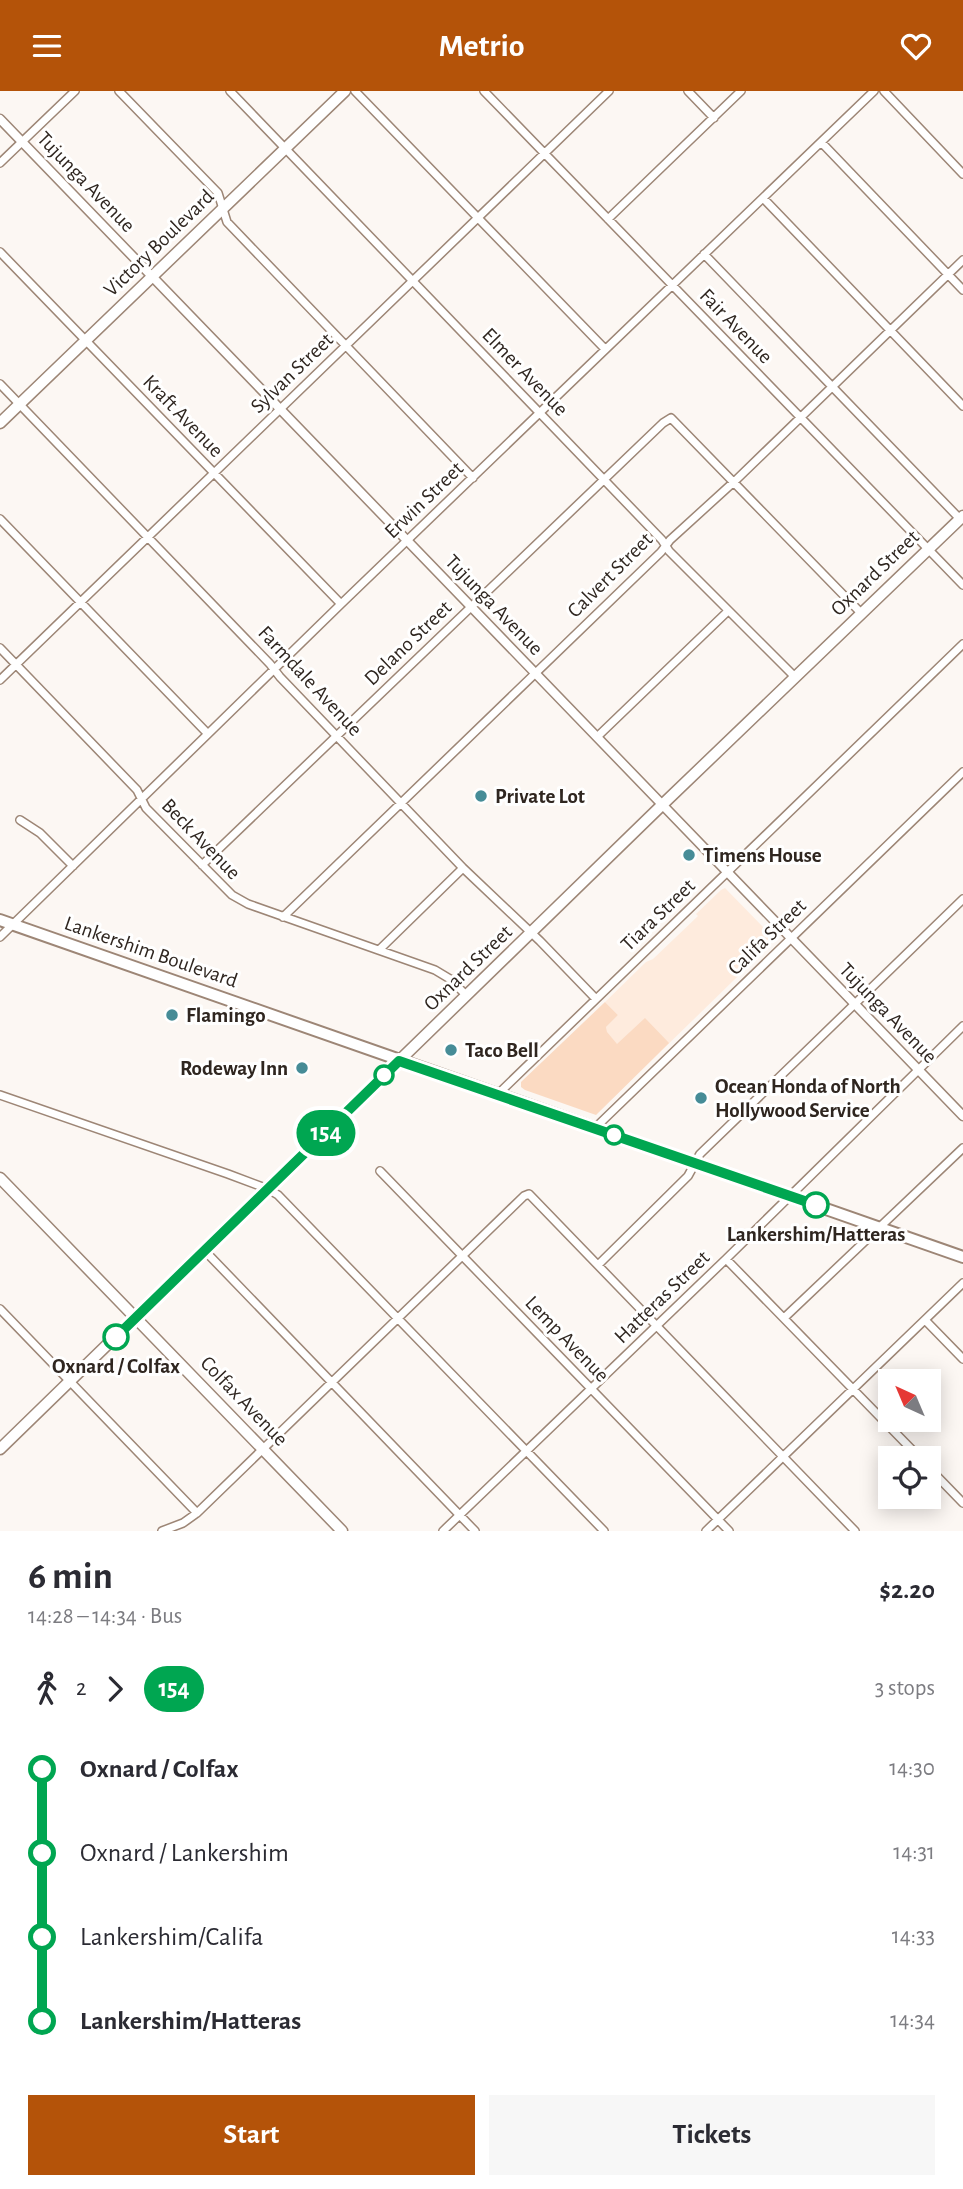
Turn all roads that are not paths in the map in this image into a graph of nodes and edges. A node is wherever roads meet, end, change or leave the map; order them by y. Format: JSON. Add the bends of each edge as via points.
{"nodes":[{"id":1,"x":75,"y":91,"type":"edge"},
{"id":2,"x":119,"y":91,"type":"edge"},
{"id":3,"x":230,"y":91,"type":"edge"},
{"id":4,"x":345,"y":91,"type":"edge"},
{"id":5,"x":355,"y":91,"type":"edge"},
{"id":6,"x":484,"y":91,"type":"edge"},
{"id":7,"x":608,"y":91,"type":"edge"},
{"id":8,"x":688,"y":91,"type":"edge"},
{"id":9,"x":741,"y":91,"type":"edge"},
{"id":10,"x":874,"y":91,"type":"edge"},
{"id":11,"x":884,"y":91,"type":"edge"},
{"id":12,"x":713,"y":118,"type":"junction"},
{"id":13,"x":0,"y":119,"type":"edge"},
{"id":14,"x":22,"y":142,"type":"junction"},
{"id":15,"x":821,"y":142,"type":"junction"},
{"id":16,"x":285,"y":148,"type":"junction"},
{"id":17,"x":544,"y":153,"type":"junction"},
{"id":18,"x":0,"y":163,"type":"edge"},
{"id":19,"x":963,"y":174,"type":"edge"},
{"id":20,"x":763,"y":198,"type":"junction"},
{"id":21,"x":223,"y":208,"type":"junction"},
{"id":22,"x":478,"y":218,"type":"junction"},
{"id":23,"x":608,"y":219,"type":"junction"},
{"id":24,"x":0,"y":252,"type":"edge"},
{"id":25,"x":704,"y":254,"type":"junction"},
{"id":26,"x":963,"y":260,"type":"edge"},
{"id":27,"x":948,"y":274,"type":"junction"},
{"id":28,"x":152,"y":276,"type":"junction"},
{"id":29,"x":412,"y":281,"type":"junction"},
{"id":30,"x":673,"y":285,"type":"junction"},
{"id":31,"x":963,"y":290,"type":"edge"},
{"id":32,"x":890,"y":331,"type":"junction"},
{"id":33,"x":85,"y":341,"type":"junction"},
{"id":34,"x":346,"y":345,"type":"junction"},
{"id":35,"x":605,"y":349,"type":"junction"},
{"id":36,"x":0,"y":384,"type":"edge"},
{"id":37,"x":832,"y":387,"type":"junction"},
{"id":38,"x":19,"y":404,"type":"junction"},
{"id":39,"x":963,"y":406,"type":"edge"},
{"id":40,"x":280,"y":409,"type":"junction"},
{"id":41,"x":540,"y":413,"type":"junction"},
{"id":42,"x":800,"y":418,"type":"junction"},
{"id":43,"x":0,"y":423,"type":"edge"},
{"id":44,"x":214,"y":473,"type":"junction"},
{"id":45,"x":473,"y":478,"type":"junction"},
{"id":46,"x":604,"y":479,"type":"junction"},
{"id":47,"x":732,"y":483,"type":"junction"},
{"id":48,"x":961,"y":517,"type":"edge"},
{"id":49,"x":0,"y":519,"type":"edge"},
{"id":50,"x":148,"y":537,"type":"junction"},
{"id":51,"x":407,"y":541,"type":"junction"},
{"id":52,"x":666,"y":546,"type":"junction"},
{"id":53,"x":928,"y":549,"type":"junction"},
{"id":54,"x":963,"y":585,"type":"edge"},
{"id":55,"x":81,"y":602,"type":"junction"},
{"id":56,"x":341,"y":604,"type":"junction"},
{"id":57,"x":471,"y":607,"type":"junction"},
{"id":58,"x":728,"y":611,"type":"junction"},
{"id":59,"x":861,"y":613,"type":"junction"},
{"id":60,"x":963,"y":644,"type":"edge"},
{"id":61,"x":0,"y":648,"type":"edge"},
{"id":62,"x":16,"y":664,"type":"junction"},
{"id":63,"x":275,"y":670,"type":"junction"},
{"id":64,"x":535,"y":673,"type":"junction"},
{"id":65,"x":795,"y":677,"type":"junction"},
{"id":66,"x":0,"y":680,"type":"edge"},
{"id":67,"x":208,"y":734,"type":"junction"},
{"id":68,"x":337,"y":736,"type":"junction"},
{"id":69,"x":597,"y":737,"type":"junction"},
{"id":70,"x":963,"y":772,"type":"edge"},
{"id":71,"x":141,"y":799,"type":"junction"},
{"id":72,"x":400,"y":803,"type":"junction"},
{"id":73,"x":662,"y":805,"type":"junction"},
{"id":74,"x":20,"y":820,"type":"dead end"},
{"id":75,"x":202,"y":865,"type":"junction"},
{"id":76,"x":73,"y":866,"type":"junction"},
{"id":77,"x":463,"y":868,"type":"junction"},
{"id":78,"x":727,"y":872,"type":"junction"},
{"id":79,"x":963,"y":899,"type":"edge"},
{"id":80,"x":283,"y":916,"type":"junction"},
{"id":81,"x":0,"y":919,"type":"edge"},
{"id":82,"x":14,"y":924,"type":"junction"},
{"id":83,"x":530,"y":934,"type":"junction"},
{"id":84,"x":0,"y":937,"type":"edge"},
{"id":85,"x":791,"y":938,"type":"junction"},
{"id":86,"x":379,"y":950,"type":"junction"},
{"id":87,"x":467,"y":996,"type":"junction"},
{"id":88,"x":596,"y":999,"type":"junction"},
{"id":89,"x":855,"y":1004,"type":"junction"},
{"id":90,"x":963,"y":1027,"type":"edge"},
{"id":91,"x":399,"y":1061,"type":"junction"},
{"id":92,"x":918,"y":1070,"type":"junction"},
{"id":93,"x":498,"y":1094,"type":"junction"},
{"id":94,"x":0,"y":1095,"type":"edge"},
{"id":95,"x":963,"y":1116,"type":"edge"},
{"id":96,"x":595,"y":1128,"type":"junction"},
{"id":97,"x":963,"y":1148,"type":"edge"},
{"id":98,"x":695,"y":1163,"type":"junction"},
{"id":99,"x":380,"y":1171,"type":"dead end"},
{"id":100,"x":2,"y":1185,"type":"edge"},
{"id":101,"x":268,"y":1189,"type":"junction"},
{"id":102,"x":790,"y":1195,"type":"junction"},
{"id":103,"x":879,"y":1228,"type":"junction"},
{"id":104,"x":205,"y":1251,"type":"junction"},
{"id":105,"x":462,"y":1256,"type":"junction"},
{"id":106,"x":963,"y":1257,"type":"edge"},
{"id":107,"x":726,"y":1259,"type":"junction"},
{"id":108,"x":598,"y":1265,"type":"junction"},
{"id":109,"x":963,"y":1283,"type":"edge"},
{"id":110,"x":0,"y":1309,"type":"edge"},
{"id":111,"x":136,"y":1317,"type":"junction"},
{"id":112,"x":398,"y":1318,"type":"junction"},
{"id":113,"x":785,"y":1318,"type":"junction"},
{"id":114,"x":925,"y":1320,"type":"junction"},
{"id":115,"x":657,"y":1326,"type":"junction"},
{"id":116,"x":963,"y":1359,"type":"edge"},
{"id":117,"x":70,"y":1381,"type":"junction"},
{"id":118,"x":331,"y":1383,"type":"junction"},
{"id":119,"x":591,"y":1388,"type":"junction"},
{"id":120,"x":853,"y":1388,"type":"junction"},
{"id":121,"x":2,"y":1444,"type":"edge"},
{"id":122,"x":909,"y":1446,"type":"edge"},
{"id":123,"x":262,"y":1449,"type":"junction"},
{"id":124,"x":526,"y":1451,"type":"junction"},
{"id":125,"x":783,"y":1456,"type":"junction"},
{"id":126,"x":941,"y":1480,"type":"edge"},
{"id":127,"x":963,"y":1503,"type":"edge"},
{"id":128,"x":197,"y":1513,"type":"junction"},
{"id":129,"x":460,"y":1515,"type":"junction"},
{"id":130,"x":718,"y":1520,"type":"junction"},
{"id":131,"x":162,"y":1531,"type":"edge"},
{"id":132,"x":342,"y":1531,"type":"edge"},
{"id":133,"x":443,"y":1531,"type":"edge"},
{"id":134,"x":475,"y":1531,"type":"edge"},
{"id":135,"x":604,"y":1531,"type":"edge"},
{"id":136,"x":706,"y":1531,"type":"edge"},
{"id":137,"x":729,"y":1531,"type":"edge"},
{"id":138,"x":855,"y":1531,"type":"edge"}],
"edges":[{"from":1,"to":14,"type":"street"},
{"from":2,"to":21,"type":"street","via":[[218,193]]},
{"from":3,"to":16,"type":"street","name":"Elmer Avenue"},
{"from":4,"to":16,"type":"main road","name":"Victory Boulevard"},
{"from":5,"to":22,"type":"street"},
{"from":6,"to":17,"type":"street","name":"Fair Avenue"},
{"from":7,"to":17,"type":"street","name":"Sylvan Street"},
{"from":8,"to":12,"type":"street"},
{"from":9,"to":12,"type":"street"},
{"from":10,"to":15,"type":"street","name":"Erwin Street"},
{"from":11,"to":19,"type":"street"},
{"from":12,"to":23,"type":"street"},
{"from":13,"to":14,"type":"street","name":"Tujunga Avenue"},
{"from":14,"to":18,"type":"street"},
{"from":14,"to":28,"type":"street","name":"Tujunga Avenue"},
{"from":15,"to":20,"type":"street","name":"Erwin Street"},
{"from":15,"to":27,"type":"street"},
{"from":16,"to":21,"type":"main road","name":"Victory Boulevard"},
{"from":16,"to":29,"type":"street","name":"Elmer Avenue"},
{"from":17,"to":22,"type":"street","name":"Sylvan Street"},
{"from":17,"to":23,"type":"street","name":"Fair Avenue"},
{"from":20,"to":25,"type":"street","name":"Erwin Street"},
{"from":20,"to":32,"type":"street"},
{"from":21,"to":28,"type":"main road","name":"Victory Boulevard"},
{"from":21,"to":34,"type":"street","via":[[227,222]]},
{"from":22,"to":29,"type":"street","name":"Sylvan Street"},
{"from":22,"to":35,"type":"street"},
{"from":23,"to":30,"type":"street","name":"Fair Avenue"},
{"from":24,"to":33,"type":"street","name":"Kraft Avenue"},
{"from":25,"to":30,"type":"street","name":"Erwin Street"},
{"from":25,"to":37,"type":"street"},
{"from":26,"to":27,"type":"street","name":"Calvert Street"},
{"from":27,"to":31,"type":"street"},
{"from":27,"to":32,"type":"street","name":"Calvert Street"},
{"from":28,"to":33,"type":"main road","name":"Victory Boulevard"},
{"from":28,"to":40,"type":"street","name":"Tujunga Avenue"},
{"from":29,"to":34,"type":"street","name":"Sylvan Street"},
{"from":29,"to":41,"type":"street","name":"Elmer Avenue"},
{"from":30,"to":35,"type":"street","name":"Erwin Street"},
{"from":30,"to":42,"type":"street","name":"Fair Avenue"},
{"from":32,"to":37,"type":"street","name":"Calvert Street"},
{"from":32,"to":39,"type":"street"},
{"from":33,"to":38,"type":"main road","name":"Victory Boulevard"},
{"from":33,"to":44,"type":"street","name":"Kraft Avenue"},
{"from":34,"to":40,"type":"street","name":"Sylvan Street"},
{"from":34,"to":45,"type":"street"},
{"from":35,"to":41,"type":"street","name":"Erwin Street"},
{"from":36,"to":38,"type":"street","name":"Farmdale Avenue"},
{"from":37,"to":42,"type":"street","name":"Calvert Street"},
{"from":37,"to":48,"type":"street"},
{"from":38,"to":43,"type":"main road","name":"Victory Boulevard"},
{"from":38,"to":50,"type":"street","name":"Farmdale Avenue"},
{"from":40,"to":44,"type":"street","name":"Sylvan Street"},
{"from":40,"to":51,"type":"street","name":"Tujunga Avenue"},
{"from":41,"to":45,"type":"street","name":"Erwin Street"},
{"from":41,"to":46,"type":"street","name":"Elmer Avenue"},
{"from":42,"to":47,"type":"street","name":"Calvert Street"},
{"from":42,"to":53,"type":"street","name":"Fair Avenue"},
{"from":44,"to":50,"type":"street","name":"Sylvan Street"},
{"from":44,"to":56,"type":"street","name":"Kraft Avenue"},
{"from":45,"to":51,"type":"street","name":"Erwin Street"},
{"from":46,"to":47,"type":"street","name":"Delano Street","via":[[671,418]]},
{"from":46,"to":52,"type":"street","name":"Elmer Avenue"},
{"from":46,"to":57,"type":"street","name":"Delano Street"},
{"from":47,"to":52,"type":"street","name":"Calvert Street"},
{"from":47,"to":59,"type":"street"},
{"from":48,"to":53,"type":"main road","name":"Oxnard Street"},
{"from":49,"to":55,"type":"street"},
{"from":50,"to":55,"type":"street","name":"Sylvan Street"},
{"from":50,"to":63,"type":"street","name":"Farmdale Avenue"},
{"from":51,"to":56,"type":"street","name":"Erwin Street"},
{"from":51,"to":57,"type":"street","name":"Tujunga Avenue"},
{"from":52,"to":58,"type":"street","name":"Elmer Avenue"},
{"from":52,"to":64,"type":"street","name":"Calvert Street"},
{"from":53,"to":54,"type":"street","name":"Fair Avenue"},
{"from":53,"to":59,"type":"main road","name":"Oxnard Street"},
{"from":55,"to":62,"type":"street","name":"Sylvan Street"},
{"from":55,"to":67,"type":"street"},
{"from":56,"to":63,"type":"street","name":"Erwin Street"},
{"from":57,"to":64,"type":"street","name":"Tujunga Avenue"},
{"from":57,"to":68,"type":"street","name":"Delano Street"},
{"from":58,"to":65,"type":"street","name":"Elmer Avenue"},
{"from":58,"to":69,"type":"street"},
{"from":59,"to":65,"type":"main road","name":"Oxnard Street"},
{"from":60,"to":78,"type":"street","name":"Tiara Street"},
{"from":61,"to":62,"type":"street","name":"Beck Avenue"},
{"from":62,"to":66,"type":"street","name":"Sylvan Street"},
{"from":62,"to":71,"type":"street","name":"Beck Avenue"},
{"from":63,"to":67,"type":"street","name":"Erwin Street"},
{"from":63,"to":68,"type":"street","name":"Farmdale Avenue"},
{"from":64,"to":69,"type":"street","name":"Tujunga Avenue"},
{"from":64,"to":72,"type":"street","name":"Calvert Street"},
{"from":65,"to":73,"type":"main road","name":"Oxnard Street"},
{"from":67,"to":71,"type":"street","name":"Erwin Street"},
{"from":68,"to":72,"type":"street","name":"Farmdale Avenue"},
{"from":68,"to":75,"type":"street","name":"Delano Street"},
{"from":69,"to":73,"type":"street","name":"Tujunga Avenue"},
{"from":70,"to":85,"type":"street","name":"Califa Street"},
{"from":71,"to":75,"type":"street","name":"Beck Avenue"},
{"from":71,"to":76,"type":"street","name":"Erwin Street"},
{"from":72,"to":77,"type":"street","name":"Farmdale Avenue"},
{"from":72,"to":80,"type":"street","name":"Calvert Street"},
{"from":73,"to":78,"type":"street","name":"Tujunga Avenue"},
{"from":73,"to":83,"type":"main road","name":"Oxnard Street"},
{"from":74,"to":76,"type":"street"},
{"from":75,"to":80,"type":"street","name":"Beck Avenue","via":[[232,895]]},
{"from":76,"to":82,"type":"street","name":"Erwin Street"},
{"from":77,"to":83,"type":"street","name":"Farmdale Avenue"},
{"from":77,"to":86,"type":"street"},
{"from":78,"to":85,"type":"street","name":"Tujunga Avenue"},
{"from":78,"to":88,"type":"street","name":"Tiara Street"},
{"from":79,"to":89,"type":"street"},
{"from":80,"to":86,"type":"street","name":"Beck Avenue"},
{"from":81,"to":82,"type":"main road","name":"Lankershim Boulevard"},
{"from":82,"to":84,"type":"street","name":"Erwin Street"},
{"from":82,"to":91,"type":"main road","name":"Lankershim Boulevard"},
{"from":83,"to":87,"type":"main road","name":"Oxnard Street"},
{"from":83,"to":88,"type":"street","name":"Farmdale Avenue"},
{"from":85,"to":89,"type":"street","name":"Tujunga Avenue"},
{"from":85,"to":96,"type":"street","name":"Califa Street"},
{"from":86,"to":87,"type":"street","name":"Beck Avenue","via":[[435,970]]},
{"from":87,"to":91,"type":"main road","name":"Oxnard Street"},
{"from":88,"to":93,"type":"street","name":"Tiara Street"},
{"from":89,"to":92,"type":"street","name":"Tujunga Avenue"},
{"from":89,"to":98,"type":"street"},
{"from":90,"to":92,"type":"street","name":"Hatteras Street"},
{"from":91,"to":93,"type":"main road","name":"Lankershim Boulevard"},
{"from":91,"to":101,"type":"main road","name":"Oxnard Street"},
{"from":92,"to":95,"type":"street","name":"Tujunga Avenue"},
{"from":92,"to":102,"type":"street","name":"Hatteras Street"},
{"from":93,"to":96,"type":"main road","name":"Lankershim Boulevard"},
{"from":94,"to":101,"type":"street"},
{"from":96,"to":98,"type":"main road","name":"Lankershim Boulevard"},
{"from":97,"to":103,"type":"street"},
{"from":98,"to":102,"type":"main road","name":"Lankershim Boulevard"},
{"from":98,"to":108,"type":"street","via":[[688,1177]]},
{"from":99,"to":105,"type":"street","name":"Lemp Avenue"},
{"from":100,"to":111,"type":"main road","name":"Colfax Avenue"},
{"from":101,"to":104,"type":"main road","name":"Oxnard Street"},
{"from":101,"to":112,"type":"street"},
{"from":102,"to":103,"type":"main road","name":"Lankershim Boulevard"},
{"from":102,"to":107,"type":"street","name":"Hatteras Street"},
{"from":103,"to":106,"type":"main road","name":"Lankershim Boulevard"},
{"from":103,"to":113,"type":"street"},
{"from":104,"to":111,"type":"main road","name":"Oxnard Street"},
{"from":104,"to":118,"type":"street"},
{"from":105,"to":108,"type":"street","via":[[529,1194]]},
{"from":105,"to":112,"type":"street"},
{"from":105,"to":119,"type":"street","name":"Lemp Avenue"},
{"from":107,"to":113,"type":"street"},
{"from":107,"to":115,"type":"street","name":"Hatteras Street"},
{"from":108,"to":115,"type":"street"},
{"from":109,"to":114,"type":"street"},
{"from":110,"to":117,"type":"street"},
{"from":111,"to":117,"type":"main road","name":"Oxnard Street"},
{"from":111,"to":123,"type":"main road","name":"Colfax Avenue"},
{"from":112,"to":118,"type":"street"},
{"from":112,"to":124,"type":"street"},
{"from":113,"to":120,"type":"street"},
{"from":114,"to":116,"type":"street"},
{"from":114,"to":120,"type":"street"},
{"from":115,"to":119,"type":"street","name":"Hatteras Street"},
{"from":115,"to":125,"type":"street"},
{"from":117,"to":121,"type":"main road","name":"Oxnard Street"},
{"from":117,"to":128,"type":"street"},
{"from":118,"to":123,"type":"street"},
{"from":118,"to":129,"type":"street"},
{"from":119,"to":124,"type":"street","name":"Hatteras Street"},
{"from":119,"to":130,"type":"street","name":"Lemp Avenue"},
{"from":120,"to":122,"type":"street"},
{"from":120,"to":125,"type":"street"},
{"from":123,"to":128,"type":"street"},
{"from":123,"to":132,"type":"main road","name":"Colfax Avenue"},
{"from":124,"to":129,"type":"street","name":"Hatteras Street"},
{"from":124,"to":135,"type":"street"},
{"from":125,"to":130,"type":"street"},
{"from":125,"to":138,"type":"street"},
{"from":126,"to":127,"type":"street"},
{"from":128,"to":131,"type":"street"},
{"from":129,"to":133,"type":"street","name":"Hatteras Street"},
{"from":129,"to":134,"type":"street"},
{"from":130,"to":136,"type":"street"},
{"from":130,"to":137,"type":"street","name":"Lemp Avenue"}]}
